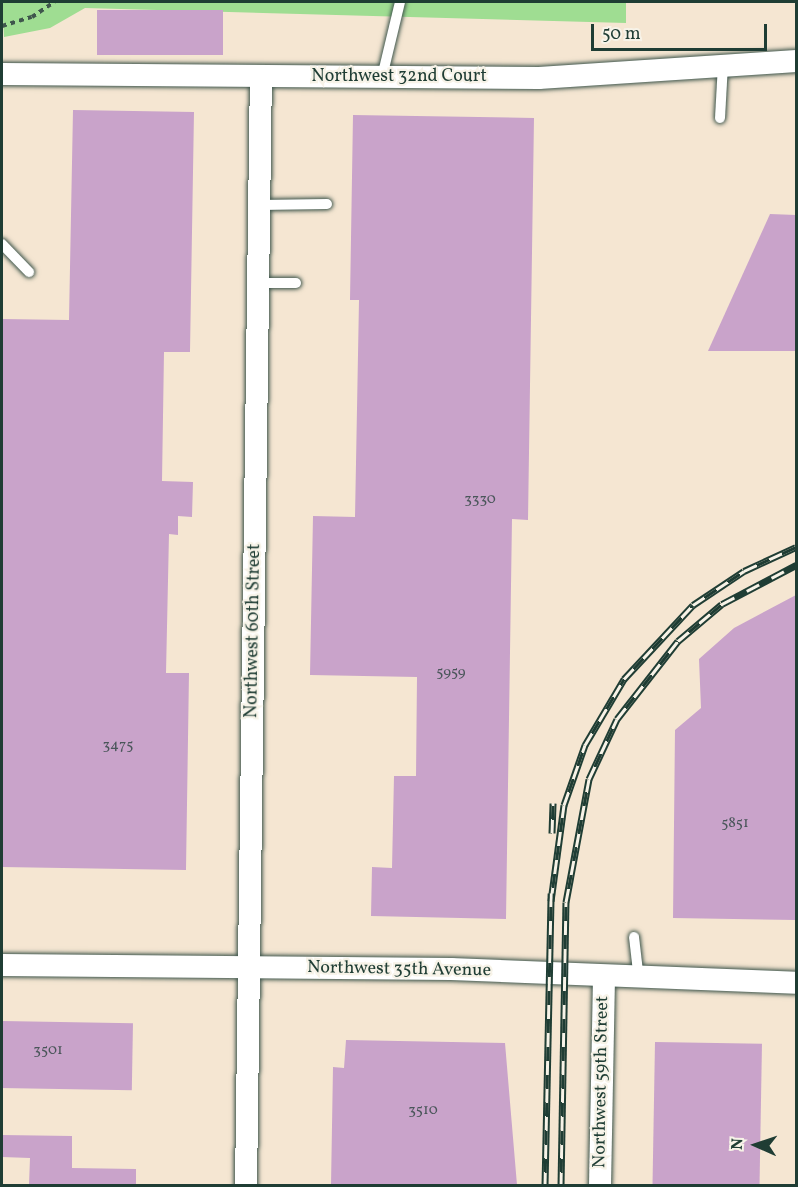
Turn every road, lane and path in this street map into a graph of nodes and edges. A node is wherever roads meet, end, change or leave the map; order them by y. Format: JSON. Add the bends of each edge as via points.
{"nodes":[{"id":1,"x":54,"y":2,"type":"edge"},
{"id":2,"x":400,"y":2,"type":"edge"},
{"id":3,"x":2,"y":26,"type":"edge"},
{"id":4,"x":796,"y":62,"type":"edge"},
{"id":5,"x":723,"y":66,"type":"junction"},
{"id":6,"x":2,"y":74,"type":"edge"},
{"id":7,"x":261,"y":76,"type":"junction"},
{"id":8,"x":381,"y":77,"type":"junction"},
{"id":9,"x":720,"y":118,"type":"dead end"},
{"id":10,"x":327,"y":204,"type":"dead end"},
{"id":11,"x":259,"y":205,"type":"junction"},
{"id":12,"x":2,"y":244,"type":"edge"},
{"id":13,"x":29,"y":272,"type":"dead end"},
{"id":14,"x":258,"y":283,"type":"junction"},
{"id":15,"x":296,"y":283,"type":"dead end"},
{"id":16,"x":634,"y":937,"type":"dead end"},
{"id":17,"x":2,"y":964,"type":"edge"},
{"id":18,"x":250,"y":967,"type":"junction"},
{"id":19,"x":604,"y":979,"type":"junction"},
{"id":20,"x":639,"y":980,"type":"junction"},
{"id":21,"x":796,"y":983,"type":"edge"},
{"id":22,"x":246,"y":1185,"type":"edge"},
{"id":23,"x":600,"y":1185,"type":"edge"}],
"edges":[{"from":1,"to":3,"type":"path","via":[[32,17]]},
{"from":2,"to":8,"type":"lane"},
{"from":4,"to":5,"type":"street","name":"Northwest 32nd Court"},
{"from":5,"to":8,"type":"street","name":"Northwest 32nd Court","via":[[539,78]]},
{"from":5,"to":9,"type":"lane"},
{"from":6,"to":7,"type":"street","name":"Northwest 32nd Court"},
{"from":7,"to":8,"type":"street","name":"Northwest 32nd Court"},
{"from":7,"to":11,"type":"street","name":"Northwest 60th Street"},
{"from":10,"to":11,"type":"lane"},
{"from":11,"to":14,"type":"street","name":"Northwest 60th Street"},
{"from":12,"to":13,"type":"lane"},
{"from":14,"to":15,"type":"lane"},
{"from":14,"to":18,"type":"street","name":"Northwest 60th Street"},
{"from":16,"to":20,"type":"lane"},
{"from":17,"to":18,"type":"street","name":"Northwest 35th Avenue"},
{"from":18,"to":19,"type":"street","name":"Northwest 35th Avenue","via":[[451,969]]},
{"from":18,"to":22,"type":"street","name":"Northwest 60th Street"},
{"from":19,"to":20,"type":"street","name":"Northwest 35th Avenue"},
{"from":19,"to":23,"type":"street","name":"Northwest 59th Street"},
{"from":20,"to":21,"type":"street","name":"Northwest 35th Avenue"}]}
